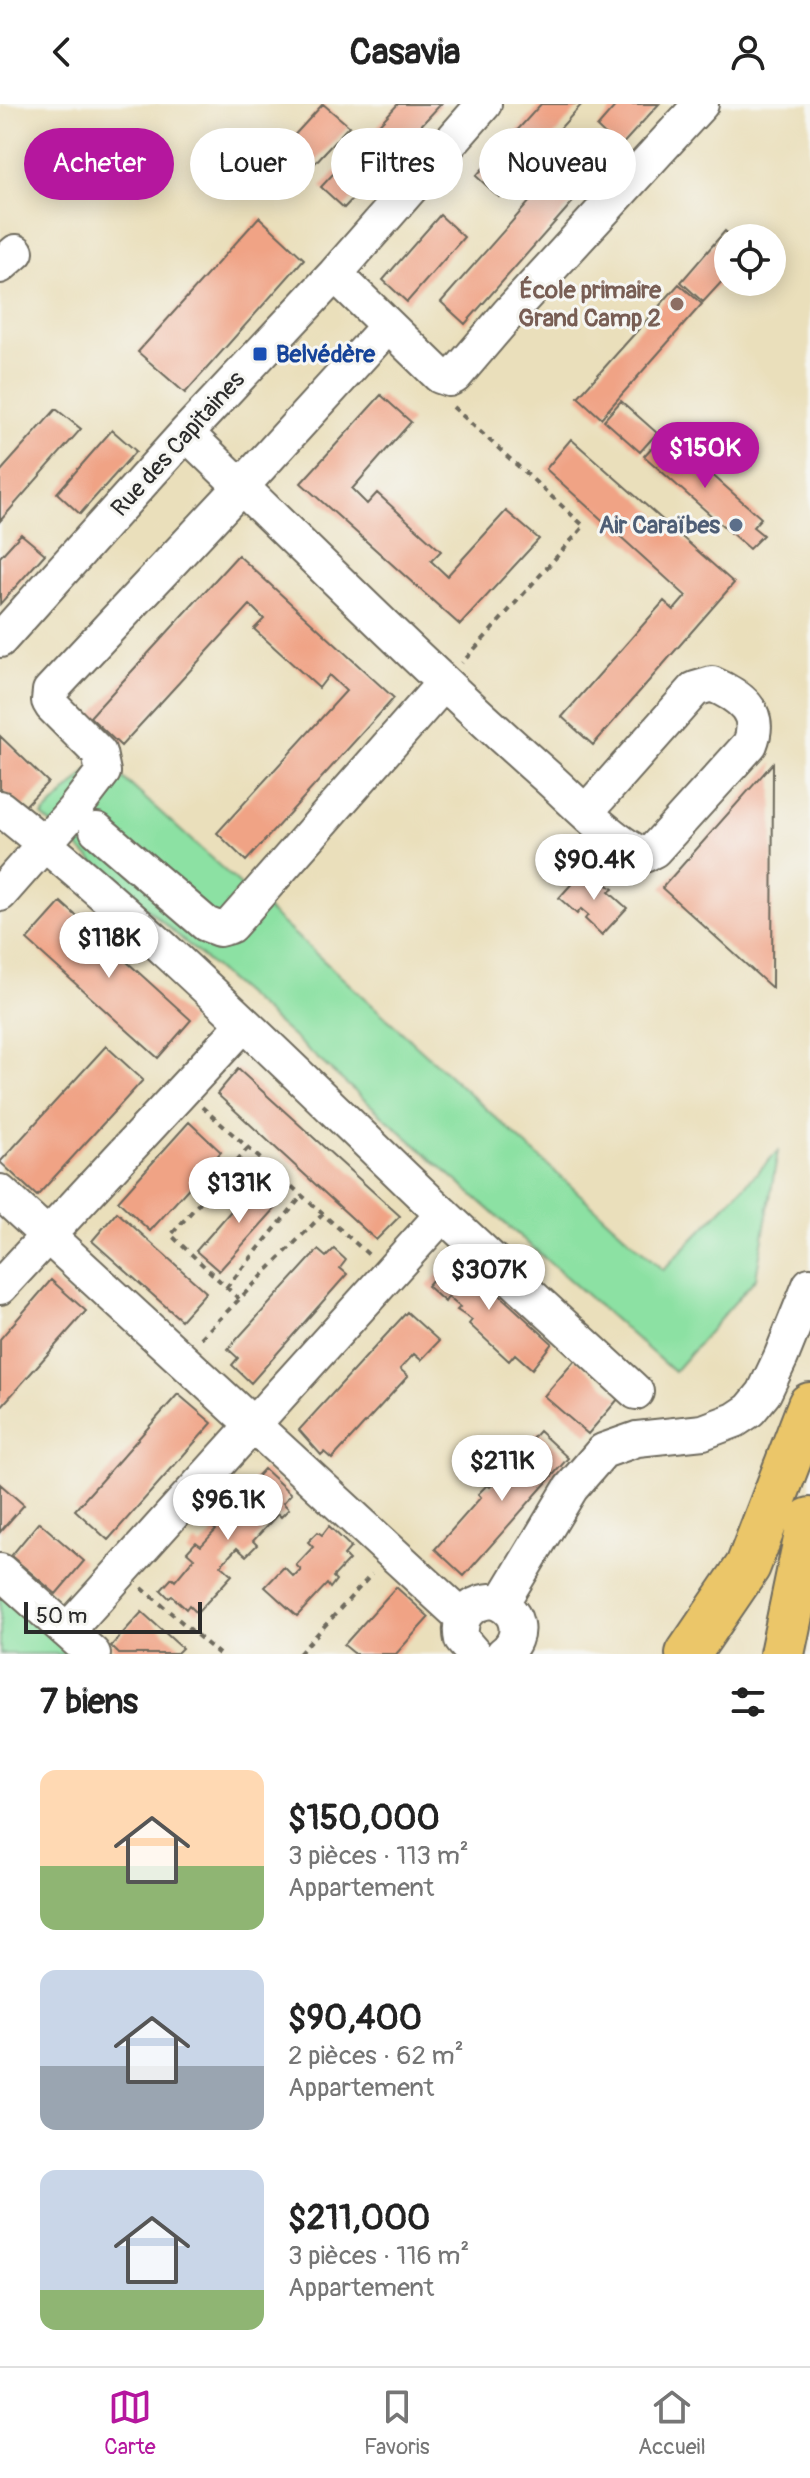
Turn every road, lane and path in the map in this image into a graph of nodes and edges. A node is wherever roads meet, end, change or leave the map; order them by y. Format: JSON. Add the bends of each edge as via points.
{"nodes":[{"id":1,"x":484,"y":104,"type":"edge"},
{"id":2,"x":701,"y":104,"type":"edge"},
{"id":3,"x":335,"y":274,"type":"junction"},
{"id":4,"x":387,"y":327,"type":"junction"},
{"id":5,"x":444,"y":379,"type":"junction"},
{"id":6,"x":186,"y":433,"type":"junction"},
{"id":7,"x":241,"y":487,"type":"junction"},
{"id":8,"x":0,"y":640,"type":"edge"},
{"id":9,"x":444,"y":683,"type":"junction"},
{"id":10,"x":0,"y":808,"type":"edge"},
{"id":11,"x":586,"y":812,"type":"junction"},
{"id":12,"x":97,"y":830,"type":"dead end"},
{"id":13,"x":45,"y":843,"type":"junction"},
{"id":14,"x":0,"y":894,"type":"edge"},
{"id":15,"x":244,"y":1024,"type":"junction"},
{"id":16,"x":183,"y":1089,"type":"junction"},
{"id":17,"x":248,"y":1148,"type":"junction"},
{"id":18,"x":302,"y":1196,"type":"junction"},
{"id":19,"x":3,"y":1200,"type":"edge"},
{"id":20,"x":323,"y":1214,"type":"junction"},
{"id":21,"x":443,"y":1214,"type":"junction"},
{"id":22,"x":47,"y":1235,"type":"junction"},
{"id":23,"x":390,"y":1274,"type":"junction"},
{"id":24,"x":810,"y":1285,"type":"edge"},
{"id":25,"x":0,"y":1287,"type":"edge"},
{"id":26,"x":226,"y":1288,"type":"junction"},
{"id":27,"x":239,"y":1299,"type":"junction"},
{"id":28,"x":182,"y":1357,"type":"junction"},
{"id":29,"x":636,"y":1392,"type":"dead end"},
{"id":30,"x":810,"y":1405,"type":"edge"},
{"id":31,"x":256,"y":1424,"type":"junction"},
{"id":32,"x":810,"y":1520,"type":"edge"},
{"id":33,"x":393,"y":1552,"type":"junction"},
{"id":34,"x":0,"y":1571,"type":"edge"},
{"id":35,"x":122,"y":1571,"type":"junction"},
{"id":36,"x":501,"y":1604,"type":"junction"},
{"id":37,"x":463,"y":1618,"type":"junction"},
{"id":38,"x":67,"y":1631,"type":"junction"},
{"id":39,"x":93,"y":1654,"type":"edge"},
{"id":40,"x":219,"y":1654,"type":"edge"},
{"id":41,"x":299,"y":1654,"type":"edge"},
{"id":42,"x":480,"y":1654,"type":"edge"},
{"id":43,"x":688,"y":1654,"type":"edge"},
{"id":44,"x":782,"y":1654,"type":"edge"}],
"edges":[{"from":1,"to":3,"type":"street","name":"Rue des Capitaines"},
{"from":2,"to":5,"type":"street","via":[[455,376]]},
{"from":3,"to":4,"type":"street"},
{"from":3,"to":6,"type":"street","name":"Rue des Capitaines"},
{"from":4,"to":5,"type":"street"},
{"from":4,"to":7,"type":"street"},
{"from":5,"to":9,"type":"path","via":[[439,394],[584,526]]},
{"from":6,"to":7,"type":"street"},
{"from":6,"to":8,"type":"street","name":"Rue des Capitaines"},
{"from":7,"to":9,"type":"street"},
{"from":7,"to":13,"type":"street","via":[[50,691],[52,706],[99,753],[103,772]]},
{"from":9,"to":11,"type":"street"},
{"from":9,"to":12,"type":"street","via":[[230,926],[206,924]]},
{"from":10,"to":13,"type":"street"},
{"from":11,"to":11,"type":"street","via":[[695,689],[712,684],[751,712],[756,729],[750,744],[654,850],[644,855],[632,851]]},
{"from":13,"to":14,"type":"street"},
{"from":13,"to":15,"type":"street"},
{"from":15,"to":16,"type":"street"},
{"from":15,"to":21,"type":"street"},
{"from":16,"to":17,"type":"path"},
{"from":16,"to":22,"type":"street"},
{"from":17,"to":18,"type":"path"},
{"from":17,"to":26,"type":"path","via":[[171,1235]]},
{"from":18,"to":20,"type":"path"},
{"from":18,"to":26,"type":"path"},
{"from":19,"to":22,"type":"street"},
{"from":20,"to":23,"type":"path"},
{"from":20,"to":27,"type":"path"},
{"from":21,"to":23,"type":"street"},
{"from":21,"to":29,"type":"street"},
{"from":22,"to":25,"type":"street"},
{"from":22,"to":28,"type":"street"},
{"from":23,"to":31,"type":"street"},
{"from":24,"to":36,"type":"street","via":[[764,1393],[750,1410],[703,1432],[637,1439],[603,1451],[571,1488]]},
{"from":26,"to":27,"type":"path"},
{"from":27,"to":28,"type":"path"},
{"from":28,"to":31,"type":"street"},
{"from":30,"to":43,"type":"highway","via":[[748,1566]]},
{"from":31,"to":33,"type":"street"},
{"from":31,"to":35,"type":"street"},
{"from":32,"to":44,"type":"highway"},
{"from":33,"to":37,"type":"street"},
{"from":33,"to":41,"type":"path"},
{"from":34,"to":38,"type":"street"},
{"from":35,"to":38,"type":"street"},
{"from":35,"to":40,"type":"path"},
{"from":36,"to":37,"type":"street","via":[[479,1602]]},
{"from":36,"to":42,"type":"street","via":[[517,1626],[515,1642]]},
{"from":37,"to":42,"type":"street","via":[[466,1647]]},
{"from":38,"to":39,"type":"street"}]}
